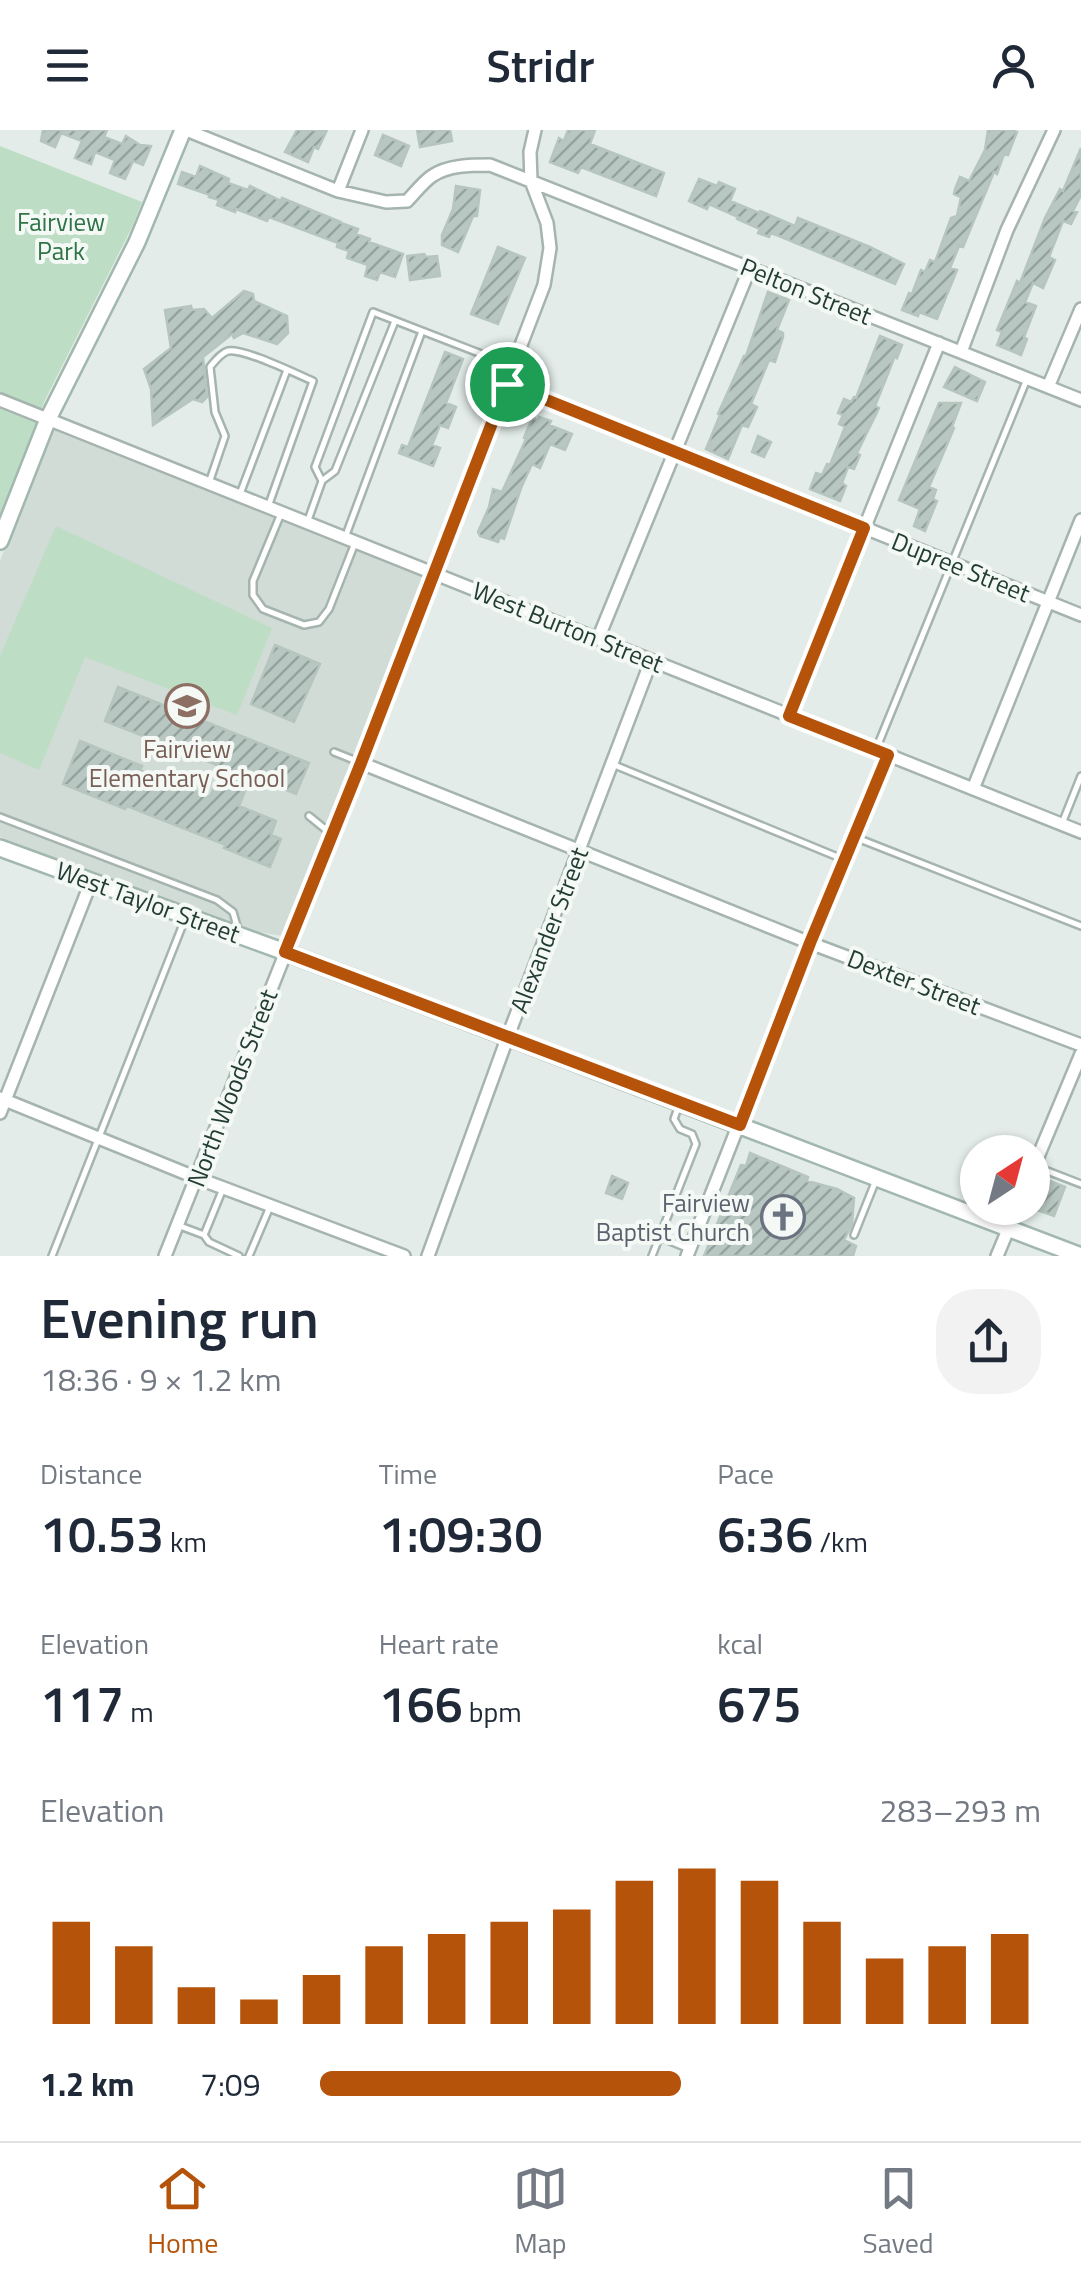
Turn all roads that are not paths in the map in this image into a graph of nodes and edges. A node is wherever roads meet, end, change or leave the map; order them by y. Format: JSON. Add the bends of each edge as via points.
{"nodes":[{"id":1,"x":184,"y":130,"type":"edge"},
{"id":2,"x":362,"y":130,"type":"edge"},
{"id":3,"x":536,"y":130,"type":"edge"},
{"id":4,"x":1054,"y":130,"type":"edge"},
{"id":5,"x":532,"y":181,"type":"junction"},
{"id":6,"x":338,"y":191,"type":"junction"},
{"id":7,"x":750,"y":268,"type":"junction"},
{"id":8,"x":1081,"y":309,"type":"edge"},
{"id":9,"x":395,"y":320,"type":"junction"},
{"id":10,"x":422,"y":331,"type":"junction"},
{"id":11,"x":938,"y":344,"type":"junction"},
{"id":12,"x":961,"y":352,"type":"junction"},
{"id":13,"x":513,"y":366,"type":"junction"},
{"id":14,"x":287,"y":370,"type":"junction"},
{"id":15,"x":1027,"y":379,"type":"junction"},
{"id":16,"x":507,"y":384,"type":"junction"},
{"id":17,"x":1048,"y":387,"type":"junction"},
{"id":18,"x":0,"y":400,"type":"edge"},
{"id":19,"x":1081,"y":400,"type":"edge"},
{"id":20,"x":48,"y":418,"type":"junction"},
{"id":21,"x":676,"y":452,"type":"junction"},
{"id":22,"x":322,"y":481,"type":"junction"},
{"id":23,"x":209,"y":484,"type":"junction"},
{"id":24,"x":239,"y":496,"type":"junction"},
{"id":25,"x":268,"y":507,"type":"junction"},
{"id":26,"x":282,"y":513,"type":"junction"},
{"id":27,"x":1081,"y":520,"type":"edge"},
{"id":28,"x":307,"y":523,"type":"junction"},
{"id":29,"x":864,"y":528,"type":"junction"},
{"id":30,"x":350,"y":540,"type":"junction"},
{"id":31,"x":0,"y":541,"type":"edge"},
{"id":32,"x":952,"y":564,"type":"junction"},
{"id":33,"x":434,"y":574,"type":"junction"},
{"id":34,"x":1048,"y":602,"type":"junction"},
{"id":35,"x":1081,"y":615,"type":"edge"},
{"id":36,"x":598,"y":640,"type":"junction"},
{"id":37,"x":652,"y":660,"type":"junction"},
{"id":38,"x":789,"y":716,"type":"junction"},
{"id":39,"x":876,"y":750,"type":"junction"},
{"id":40,"x":334,"y":752,"type":"dead end"},
{"id":41,"x":888,"y":755,"type":"junction"},
{"id":42,"x":361,"y":763,"type":"junction"},
{"id":43,"x":612,"y":764,"type":"junction"},
{"id":44,"x":1081,"y":776,"type":"edge"},
{"id":45,"x":973,"y":789,"type":"junction"},
{"id":46,"x":0,"y":816,"type":"edge"},
{"id":47,"x":309,"y":816,"type":"dead end"},
{"id":48,"x":1062,"y":824,"type":"junction"},
{"id":49,"x":1081,"y":832,"type":"edge"},
{"id":50,"x":332,"y":835,"type":"junction"},
{"id":51,"x":854,"y":837,"type":"junction"},
{"id":52,"x":0,"y":848,"type":"edge"},
{"id":53,"x":580,"y":849,"type":"junction"},
{"id":54,"x":845,"y":860,"type":"junction"},
{"id":55,"x":91,"y":882,"type":"junction"},
{"id":56,"x":186,"y":916,"type":"junction"},
{"id":57,"x":1081,"y":926,"type":"edge"},
{"id":58,"x":239,"y":936,"type":"junction"},
{"id":59,"x":810,"y":943,"type":"junction"},
{"id":60,"x":285,"y":952,"type":"junction"},
{"id":61,"x":508,"y":1036,"type":"junction"},
{"id":62,"x":1081,"y":1045,"type":"edge"},
{"id":63,"x":1081,"y":1054,"type":"edge"},
{"id":64,"x":680,"y":1102,"type":"junction"},
{"id":65,"x":2,"y":1104,"type":"edge"},
{"id":66,"x":740,"y":1125,"type":"junction"},
{"id":67,"x":1048,"y":1135,"type":"edge"},
{"id":68,"x":98,"y":1138,"type":"junction"},
{"id":69,"x":1050,"y":1173,"type":"edge"},
{"id":70,"x":196,"y":1178,"type":"junction"},
{"id":71,"x":877,"y":1178,"type":"junction"},
{"id":72,"x":1081,"y":1184,"type":"edge"},
{"id":73,"x":224,"y":1188,"type":"junction"},
{"id":74,"x":270,"y":1206,"type":"junction"},
{"id":75,"x":178,"y":1225,"type":"junction"},
{"id":76,"x":1009,"y":1225,"type":"edge"},
{"id":77,"x":1008,"y":1228,"type":"junction"},
{"id":78,"x":204,"y":1235,"type":"junction"},
{"id":79,"x":854,"y":1235,"type":"dead end"},
{"id":80,"x":660,"y":1237,"type":"junction"},
{"id":81,"x":688,"y":1253,"type":"edge"},
{"id":82,"x":52,"y":1256,"type":"edge"},
{"id":83,"x":166,"y":1256,"type":"edge"},
{"id":84,"x":239,"y":1256,"type":"edge"},
{"id":85,"x":249,"y":1256,"type":"edge"},
{"id":86,"x":404,"y":1256,"type":"edge"},
{"id":87,"x":428,"y":1256,"type":"edge"},
{"id":88,"x":652,"y":1256,"type":"edge"},
{"id":89,"x":997,"y":1256,"type":"edge"},
{"id":90,"x":1081,"y":1256,"type":"edge"}],
"edges":[{"from":1,"to":6,"type":"street"},
{"from":1,"to":20,"type":"main road","via":[[137,242]]},
{"from":2,"to":6,"type":"street"},
{"from":3,"to":5,"type":"street","name":"North Woods Street"},
{"from":4,"to":12,"type":"street"},
{"from":5,"to":6,"type":"street","name":"Pelton Street","via":[[470,165],[432,176],[407,201]]},
{"from":5,"to":7,"type":"street","name":"Pelton Street"},
{"from":5,"to":13,"type":"street","name":"North Woods Street","via":[[547,223],[548,269]]},
{"from":7,"to":11,"type":"street","name":"Pelton Street"},
{"from":7,"to":21,"type":"street"},
{"from":8,"to":17,"type":"street"},
{"from":9,"to":10,"type":"lane"},
{"from":9,"to":22,"type":"lane","via":[[335,472]]},
{"from":9,"to":22,"type":"lane","via":[[373,312],[315,467]]},
{"from":10,"to":13,"type":"lane"},
{"from":10,"to":30,"type":"lane"},
{"from":11,"to":12,"type":"street","name":"Pelton Street"},
{"from":11,"to":29,"type":"street"},
{"from":12,"to":15,"type":"street","name":"Pelton Street"},
{"from":13,"to":16,"type":"street","name":"North Woods Street"},
{"from":14,"to":23,"type":"lane","via":[[242,352],[216,358],[210,367],[225,436]]},
{"from":14,"to":24,"type":"lane"},
{"from":14,"to":25,"type":"lane","via":[[313,381]]},
{"from":15,"to":17,"type":"street","name":"Pelton Street"},
{"from":15,"to":32,"type":"lane"},
{"from":16,"to":21,"type":"street","name":"Dupree Street"},
{"from":16,"to":33,"type":"street","name":"North Woods Street"},
{"from":17,"to":19,"type":"street","name":"Pelton Street"},
{"from":18,"to":20,"type":"street","name":"West Burton Street"},
{"from":20,"to":23,"type":"street","name":"West Burton Street"},
{"from":20,"to":31,"type":"main road"},
{"from":21,"to":29,"type":"street","name":"Dupree Street"},
{"from":21,"to":36,"type":"street"},
{"from":22,"to":28,"type":"lane"},
{"from":23,"to":24,"type":"street","name":"West Burton Street"},
{"from":24,"to":25,"type":"street","name":"West Burton Street"},
{"from":25,"to":26,"type":"street","name":"West Burton Street"},
{"from":26,"to":28,"type":"street","name":"West Burton Street"},
{"from":26,"to":30,"type":"lane","via":[[253,581],[263,609],[304,625],[320,622]]},
{"from":27,"to":34,"type":"street"},
{"from":28,"to":30,"type":"street","name":"West Burton Street"},
{"from":29,"to":32,"type":"street","name":"Dupree Street"},
{"from":29,"to":38,"type":"street"},
{"from":30,"to":33,"type":"street","name":"West Burton Street"},
{"from":32,"to":34,"type":"street","name":"Dupree Street"},
{"from":32,"to":39,"type":"lane"},
{"from":33,"to":36,"type":"street","name":"West Burton Street"},
{"from":33,"to":42,"type":"street","name":"North Woods Street"},
{"from":34,"to":35,"type":"street","name":"Dupree Street"},
{"from":34,"to":45,"type":"street"},
{"from":36,"to":37,"type":"street","name":"West Burton Street"},
{"from":37,"to":38,"type":"street","name":"West Burton Street"},
{"from":37,"to":43,"type":"street","name":"Alexander Street"},
{"from":38,"to":39,"type":"street","name":"West Burton Street"},
{"from":39,"to":41,"type":"street","name":"West Burton Street"},
{"from":40,"to":42,"type":"lane"},
{"from":41,"to":45,"type":"street","name":"West Burton Street"},
{"from":41,"to":51,"type":"street"},
{"from":42,"to":50,"type":"street","name":"North Woods Street"},
{"from":42,"to":53,"type":"street","name":"Dexter Street"},
{"from":43,"to":53,"type":"street","name":"Alexander Street"},
{"from":43,"to":54,"type":"lane"},
{"from":44,"to":48,"type":"lane"},
{"from":45,"to":48,"type":"street","name":"West Burton Street"},
{"from":46,"to":58,"type":"lane","via":[[217,900],[234,912]]},
{"from":47,"to":50,"type":"lane"},
{"from":48,"to":49,"type":"street","name":"West Burton Street"},
{"from":50,"to":60,"type":"street","name":"North Woods Street"},
{"from":51,"to":54,"type":"street"},
{"from":51,"to":57,"type":"lane"},
{"from":52,"to":55,"type":"main road","name":"West Taylor Street"},
{"from":53,"to":59,"type":"street","name":"Dexter Street"},
{"from":53,"to":61,"type":"street","name":"Alexander Street"},
{"from":54,"to":59,"type":"street"},
{"from":55,"to":56,"type":"main road","name":"West Taylor Street"},
{"from":55,"to":65,"type":"street"},
{"from":56,"to":58,"type":"main road","name":"West Taylor Street"},
{"from":56,"to":68,"type":"lane"},
{"from":58,"to":60,"type":"main road","name":"West Taylor Street"},
{"from":59,"to":62,"type":"street","name":"Dexter Street"},
{"from":59,"to":66,"type":"street"},
{"from":60,"to":61,"type":"main road","name":"West Taylor Street"},
{"from":60,"to":70,"type":"street","name":"North Woods Street"},
{"from":61,"to":64,"type":"main road","name":"West Taylor Street"},
{"from":61,"to":87,"type":"street","name":"Alexander Street"},
{"from":63,"to":67,"type":"street"},
{"from":64,"to":66,"type":"main road","name":"West Taylor Street"},
{"from":64,"to":80,"type":"lane","via":[[674,1119],[696,1144]]},
{"from":65,"to":68,"type":"street"},
{"from":66,"to":71,"type":"main road","name":"West Taylor Street"},
{"from":66,"to":81,"type":"street"},
{"from":68,"to":70,"type":"street"},
{"from":68,"to":82,"type":"lane"},
{"from":69,"to":72,"type":"lane"},
{"from":70,"to":73,"type":"street"},
{"from":70,"to":75,"type":"street","name":"North Woods Street"},
{"from":71,"to":77,"type":"main road","name":"West Taylor Street"},
{"from":71,"to":79,"type":"lane"},
{"from":73,"to":74,"type":"street"},
{"from":73,"to":78,"type":"lane"},
{"from":74,"to":85,"type":"lane"},
{"from":74,"to":86,"type":"street"},
{"from":75,"to":78,"type":"lane"},
{"from":75,"to":83,"type":"street","name":"North Woods Street"},
{"from":76,"to":77,"type":"street"},
{"from":77,"to":89,"type":"street"},
{"from":77,"to":90,"type":"main road","name":"West Taylor Street"},
{"from":78,"to":84,"type":"lane"},
{"from":80,"to":81,"type":"lane"},
{"from":80,"to":88,"type":"lane"}]}
